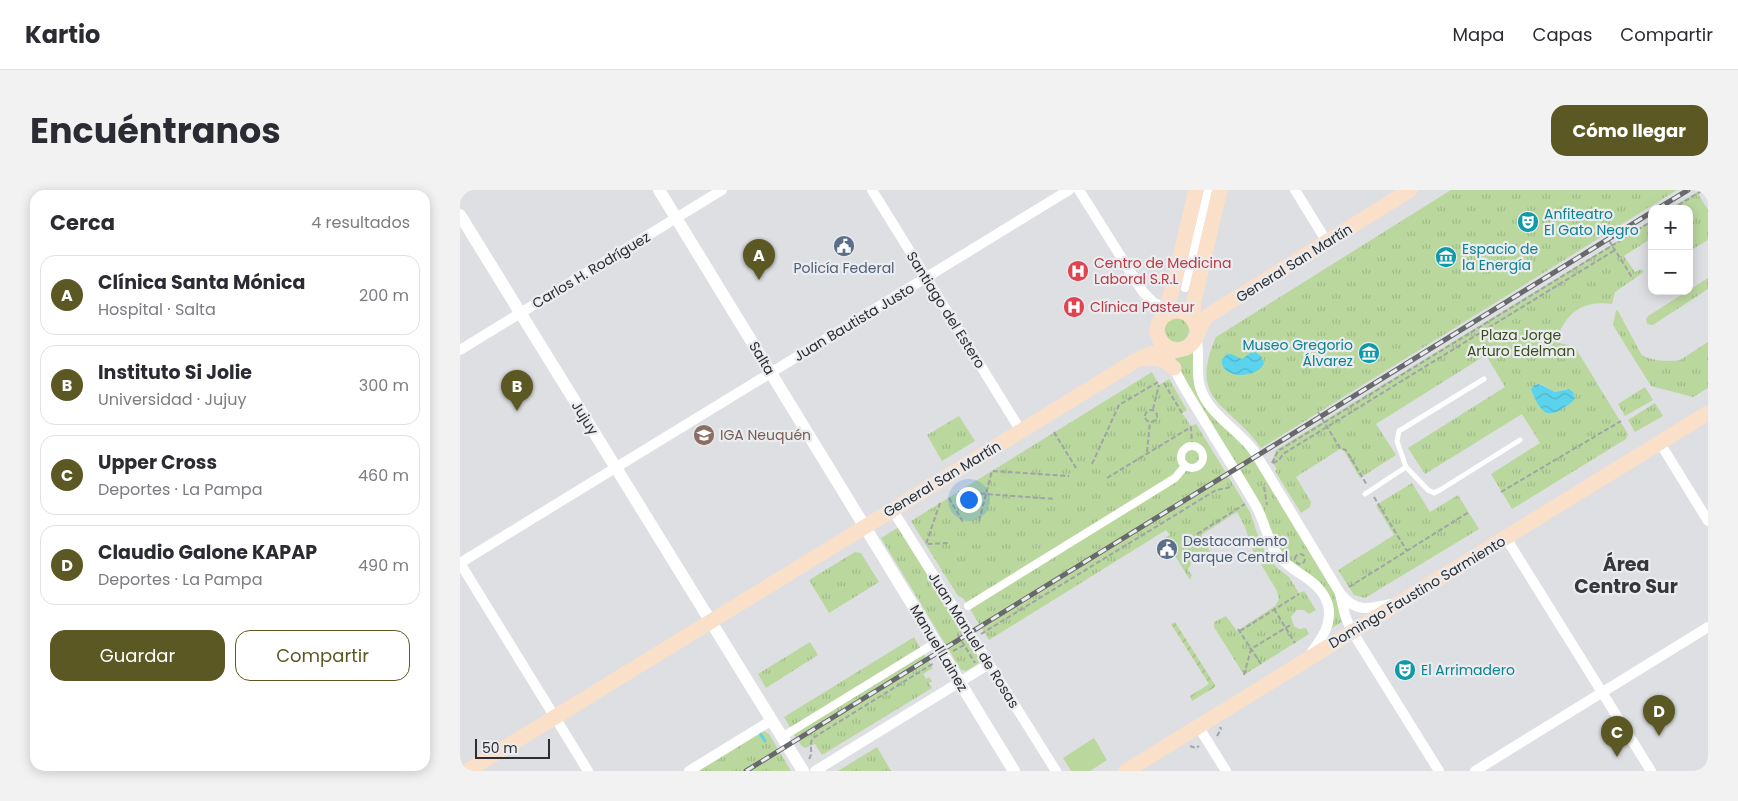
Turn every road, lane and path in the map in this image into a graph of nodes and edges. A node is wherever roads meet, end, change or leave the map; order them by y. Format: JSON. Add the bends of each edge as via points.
{"nodes":[{"id":1,"x":658,"y":190,"type":"edge"},
{"id":2,"x":722,"y":190,"type":"edge"},
{"id":3,"x":872,"y":190,"type":"edge"},
{"id":4,"x":1069,"y":190,"type":"edge"},
{"id":5,"x":1079,"y":190,"type":"edge"},
{"id":6,"x":1196,"y":190,"type":"edge"},
{"id":7,"x":1208,"y":190,"type":"edge"},
{"id":8,"x":1220,"y":190,"type":"edge"},
{"id":9,"x":1295,"y":190,"type":"edge"},
{"id":10,"x":1410,"y":190,"type":"edge"},
{"id":11,"x":1703,"y":190,"type":"edge"},
{"id":12,"x":1679,"y":205,"type":"edge"},
{"id":13,"x":460,"y":215,"type":"edge"},
{"id":14,"x":676,"y":218,"type":"junction"},
{"id":15,"x":1648,"y":224,"type":"edge"},
{"id":16,"x":1605,"y":234,"type":"dead end"},
{"id":17,"x":1327,"y":242,"type":"junction"},
{"id":18,"x":1612,"y":246,"type":"junction"},
{"id":19,"x":1615,"y":250,"type":"junction"},
{"id":20,"x":926,"y":278,"type":"junction"},
{"id":21,"x":1633,"y":280,"type":"dead end"},
{"id":22,"x":1184,"y":289,"type":"junction"},
{"id":23,"x":521,"y":313,"type":"junction"},
{"id":24,"x":1164,"y":313,"type":"junction"},
{"id":25,"x":1196,"y":330,"type":"junction"},
{"id":26,"x":1166,"y":346,"type":"junction"},
{"id":27,"x":460,"y":350,"type":"edge"},
{"id":28,"x":1135,"y":362,"type":"junction"},
{"id":29,"x":1174,"y":368,"type":"junction"},
{"id":30,"x":771,"y":372,"type":"junction"},
{"id":31,"x":1484,"y":379,"type":"dead end"},
{"id":32,"x":1158,"y":382,"type":"dead end"},
{"id":33,"x":1164,"y":383,"type":"dead end"},
{"id":34,"x":1159,"y":385,"type":"dead end"},
{"id":35,"x":1152,"y":410,"type":"junction"},
{"id":36,"x":1318,"y":412,"type":"dead end"},
{"id":37,"x":1182,"y":413,"type":"dead end"},
{"id":38,"x":1708,"y":413,"type":"edge"},
{"id":39,"x":1620,"y":421,"type":"dead end"},
{"id":40,"x":1150,"y":422,"type":"junction"},
{"id":41,"x":1324,"y":422,"type":"junction"},
{"id":42,"x":1198,"y":427,"type":"dead end"},
{"id":43,"x":1327,"y":427,"type":"junction"},
{"id":44,"x":1021,"y":431,"type":"junction"},
{"id":45,"x":1191,"y":431,"type":"junction"},
{"id":46,"x":1054,"y":432,"type":"dead end"},
{"id":47,"x":1520,"y":440,"type":"dead end"},
{"id":48,"x":1660,"y":443,"type":"junction"},
{"id":49,"x":1192,"y":445,"type":"junction"},
{"id":50,"x":1147,"y":453,"type":"junction"},
{"id":51,"x":1092,"y":464,"type":"dead end"},
{"id":52,"x":1185,"y":466,"type":"junction"},
{"id":53,"x":616,"y":467,"type":"junction"},
{"id":54,"x":1406,"y":467,"type":"junction"},
{"id":55,"x":1076,"y":468,"type":"dead end"},
{"id":56,"x":1070,"y":476,"type":"dead end"},
{"id":57,"x":1107,"y":478,"type":"dead end"},
{"id":58,"x":1234,"y":486,"type":"dead end"},
{"id":59,"x":958,"y":492,"type":"dead end"},
{"id":60,"x":1368,"y":492,"type":"junction"},
{"id":61,"x":1501,"y":492,"type":"dead end"},
{"id":62,"x":986,"y":494,"type":"junction"},
{"id":63,"x":949,"y":498,"type":"dead end"},
{"id":64,"x":1055,"y":499,"type":"dead end"},
{"id":65,"x":940,"y":503,"type":"dead end"},
{"id":66,"x":1245,"y":504,"type":"dead end"},
{"id":67,"x":892,"y":509,"type":"junction"},
{"id":68,"x":1469,"y":512,"type":"dead end"},
{"id":69,"x":979,"y":521,"type":"dead end"},
{"id":70,"x":1708,"y":522,"type":"edge"},
{"id":71,"x":964,"y":524,"type":"dead end"},
{"id":72,"x":864,"y":526,"type":"junction"},
{"id":73,"x":1197,"y":534,"type":"dead end"},
{"id":74,"x":1506,"y":538,"type":"junction"},
{"id":75,"x":950,"y":543,"type":"dead end"},
{"id":76,"x":1407,"y":551,"type":"junction"},
{"id":77,"x":1298,"y":554,"type":"joint"},
{"id":78,"x":460,"y":563,"type":"edge"},
{"id":79,"x":1349,"y":587,"type":"dead end"},
{"id":80,"x":1340,"y":593,"type":"junction"},
{"id":81,"x":1299,"y":594,"type":"dead end"},
{"id":82,"x":1403,"y":602,"type":"junction"},
{"id":83,"x":968,"y":606,"type":"dead end"},
{"id":84,"x":1274,"y":609,"type":"junction"},
{"id":85,"x":711,"y":621,"type":"junction"},
{"id":86,"x":1292,"y":624,"type":"dead end"},
{"id":87,"x":1286,"y":627,"type":"junction"},
{"id":88,"x":1708,"y":627,"type":"edge"},
{"id":89,"x":1352,"y":632,"type":"junction"},
{"id":90,"x":978,"y":636,"type":"dead end"},
{"id":91,"x":970,"y":641,"type":"dead end"},
{"id":92,"x":935,"y":643,"type":"junction"},
{"id":93,"x":1295,"y":643,"type":"dead end"},
{"id":94,"x":1251,"y":649,"type":"junction"},
{"id":95,"x":951,"y":653,"type":"dead end"},
{"id":96,"x":1306,"y":659,"type":"junction"},
{"id":97,"x":936,"y":662,"type":"dead end"},
{"id":98,"x":990,"y":664,"type":"junction"},
{"id":99,"x":1261,"y":664,"type":"dead end"},
{"id":100,"x":1244,"y":675,"type":"dead end"},
{"id":101,"x":960,"y":682,"type":"junction"},
{"id":102,"x":1602,"y":693,"type":"junction"},
{"id":103,"x":554,"y":717,"type":"junction"},
{"id":104,"x":772,"y":720,"type":"junction"},
{"id":105,"x":1198,"y":726,"type":"junction"},
{"id":106,"x":1220,"y":726,"type":"dead end"},
{"id":107,"x":782,"y":737,"type":"junction"},
{"id":108,"x":1215,"y":737,"type":"dead end"},
{"id":109,"x":1189,"y":744,"type":"dead end"},
{"id":110,"x":1199,"y":746,"type":"dead end"},
{"id":111,"x":804,"y":766,"type":"edge"},
{"id":112,"x":467,"y":771,"type":"edge"},
{"id":113,"x":588,"y":771,"type":"edge"},
{"id":114,"x":689,"y":771,"type":"edge"},
{"id":115,"x":815,"y":771,"type":"edge"},
{"id":116,"x":1014,"y":771,"type":"edge"},
{"id":117,"x":1056,"y":771,"type":"edge"},
{"id":118,"x":1126,"y":771,"type":"edge"},
{"id":119,"x":1226,"y":771,"type":"edge"},
{"id":120,"x":1438,"y":771,"type":"edge"},
{"id":121,"x":1475,"y":771,"type":"edge"},
{"id":122,"x":1651,"y":771,"type":"edge"}],
"edges":[{"from":1,"to":14,"type":"street","name":"Salta"},
{"from":2,"to":14,"type":"street","name":"Carlos H. Rodríguez"},
{"from":3,"to":20,"type":"street","name":"Santiago del Estero"},
{"from":4,"to":20,"type":"street","name":"Juan Bautista Justo"},
{"from":5,"to":24,"type":"street","via":[[1143,292]]},
{"from":6,"to":22,"type":"main road"},
{"from":7,"to":22,"type":"street"},
{"from":8,"to":22,"type":"main road"},
{"from":9,"to":17,"type":"street"},
{"from":10,"to":17,"type":"main road","name":"General San Martín"},
{"from":11,"to":12,"type":"path"},
{"from":13,"to":23,"type":"street","name":"Jujuy"},
{"from":14,"to":23,"type":"street","name":"Carlos H. Rodríguez"},
{"from":14,"to":30,"type":"street","name":"Salta"},
{"from":15,"to":18,"type":"path"},
{"from":16,"to":18,"type":"path"},
{"from":17,"to":25,"type":"main road","name":"General San Martín","via":[[1209,315]]},
{"from":18,"to":19,"type":"path"},
{"from":18,"to":41,"type":"path"},
{"from":19,"to":21,"type":"path"},
{"from":19,"to":43,"type":"path"},
{"from":20,"to":30,"type":"street","name":"Juan Bautista Justo"},
{"from":20,"to":44,"type":"street","name":"Santiago del Estero"},
{"from":22,"to":24,"type":"main road"},
{"from":22,"to":25,"type":"main road","via":[[1193,306]]},
{"from":23,"to":27,"type":"street","name":"Carlos H. Rodríguez"},
{"from":23,"to":53,"type":"street","name":"Jujuy"},
{"from":24,"to":25,"type":"main road","via":[[1189,315]]},
{"from":24,"to":26,"type":"main road","via":[[1158,328]]},
{"from":25,"to":26,"type":"main road","name":"General San Martín","via":[[1188,347]]},
{"from":25,"to":80,"type":"street","via":[[1200,352],[1198,380],[1204,397],[1254,451]]},
{"from":26,"to":28,"type":"main road","name":"General San Martín"},
{"from":26,"to":29,"type":"street"},
{"from":28,"to":29,"type":"main road","via":[[1155,358]]},
{"from":28,"to":44,"type":"main road","name":"General San Martín"},
{"from":29,"to":96,"type":"street","via":[[1258,509],[1274,550],[1288,565],[1316,584],[1326,601],[1328,625]]},
{"from":30,"to":53,"type":"street","name":"Juan Bautista Justo"},
{"from":30,"to":72,"type":"street","name":"Salta"},
{"from":31,"to":54,"type":"lane","via":[[1399,431],[1397,441]]},
{"from":32,"to":51,"type":"path","via":[[1119,405]]},
{"from":33,"to":37,"type":"path"},
{"from":34,"to":35,"type":"path"},
{"from":35,"to":40,"type":"path","via":[[1157,416]]},
{"from":35,"to":40,"type":"path","via":[[1144,415]]},
{"from":36,"to":41,"type":"path"},
{"from":38,"to":48,"type":"main road","name":"Domingo Faustino Sarmiento"},
{"from":39,"to":61,"type":"path"},
{"from":40,"to":50,"type":"path"},
{"from":41,"to":43,"type":"path"},
{"from":41,"to":43,"type":"path","via":[[1278,450],[1271,465]]},
{"from":42,"to":45,"type":"path"},
{"from":43,"to":60,"type":"path","via":[[1340,448],[1346,450]]},
{"from":44,"to":67,"type":"main road","name":"General San Martín"},
{"from":45,"to":49,"type":"path"},
{"from":45,"to":50,"type":"path","via":[[1191,427]]},
{"from":46,"to":55,"type":"path"},
{"from":47,"to":54,"type":"lane","via":[[1434,493]]},
{"from":48,"to":70,"type":"street"},
{"from":48,"to":74,"type":"main road","name":"Domingo Faustino Sarmiento"},
{"from":49,"to":52,"type":"street","via":[[1181,453],[1181,462]]},
{"from":49,"to":52,"type":"street","via":[[1200,449],[1203,460],[1197,467]]},
{"from":50,"to":57,"type":"path"},
{"from":52,"to":83,"type":"street","via":[[1175,478]]},
{"from":53,"to":78,"type":"street","name":"Juan Bautista Justo"},
{"from":53,"to":85,"type":"street","name":"Jujuy"},
{"from":54,"to":60,"type":"lane"},
{"from":56,"to":62,"type":"path","via":[[992,471]]},
{"from":58,"to":90,"type":"path","via":[[1216,490]]},
{"from":59,"to":62,"type":"path"},
{"from":60,"to":76,"type":"path"},
{"from":62,"to":64,"type":"path"},
{"from":62,"to":69,"type":"path"},
{"from":63,"to":71,"type":"path"},
{"from":65,"to":75,"type":"path","via":[[926,544]]},
{"from":66,"to":73,"type":"path"},
{"from":67,"to":72,"type":"main road","name":"General San Martín"},
{"from":67,"to":98,"type":"street","name":"Juan Manuel de Rosas"},
{"from":68,"to":76,"type":"path"},
{"from":72,"to":85,"type":"main road","name":"General San Martín"},
{"from":72,"to":92,"type":"street","name":"Manuel Lainez"},
{"from":74,"to":82,"type":"main road","name":"Domingo Faustino Sarmiento"},
{"from":74,"to":102,"type":"street"},
{"from":76,"to":79,"type":"path"},
{"from":77,"to":77,"type":"path","via":[[1305,557],[1303,563],[1295,561]]},
{"from":78,"to":103,"type":"street"},
{"from":80,"to":82,"type":"street","via":[[1349,604],[1361,608]]},
{"from":80,"to":89,"type":"street"},
{"from":81,"to":84,"type":"path"},
{"from":82,"to":89,"type":"main road","name":"Domingo Faustino Sarmiento"},
{"from":84,"to":87,"type":"path"},
{"from":84,"to":94,"type":"path","via":[[1239,630]]},
{"from":85,"to":103,"type":"main road","name":"General San Martín"},
{"from":85,"to":104,"type":"street","name":"Jujuy"},
{"from":86,"to":87,"type":"path"},
{"from":87,"to":93,"type":"path"},
{"from":87,"to":94,"type":"path"},
{"from":88,"to":102,"type":"street"},
{"from":89,"to":96,"type":"main road","name":"Domingo Faustino Sarmiento"},
{"from":89,"to":120,"type":"street"},
{"from":91,"to":95,"type":"path"},
{"from":92,"to":101,"type":"street","name":"Manuel Lainez"},
{"from":92,"to":107,"type":"street"},
{"from":94,"to":99,"type":"path"},
{"from":94,"to":100,"type":"path"},
{"from":96,"to":105,"type":"main road","name":"Domingo Faustino Sarmiento"},
{"from":97,"to":111,"type":"path","via":[[814,737],[810,741],[811,756]]},
{"from":98,"to":101,"type":"street"},
{"from":98,"to":117,"type":"street","name":"Juan Manuel de Rosas"},
{"from":101,"to":115,"type":"street"},
{"from":101,"to":116,"type":"street","name":"Manuel Lainez"},
{"from":102,"to":121,"type":"street"},
{"from":102,"to":122,"type":"street"},
{"from":103,"to":112,"type":"main road","name":"General San Martín"},
{"from":103,"to":113,"type":"street"},
{"from":104,"to":107,"type":"street","name":"Jujuy"},
{"from":104,"to":114,"type":"street"},
{"from":105,"to":118,"type":"main road","name":"Domingo Faustino Sarmiento"},
{"from":105,"to":119,"type":"street"},
{"from":106,"to":108,"type":"path"},
{"from":107,"to":111,"type":"street","name":"Jujuy"},
{"from":109,"to":110,"type":"path","via":[[1196,748]]}]}
